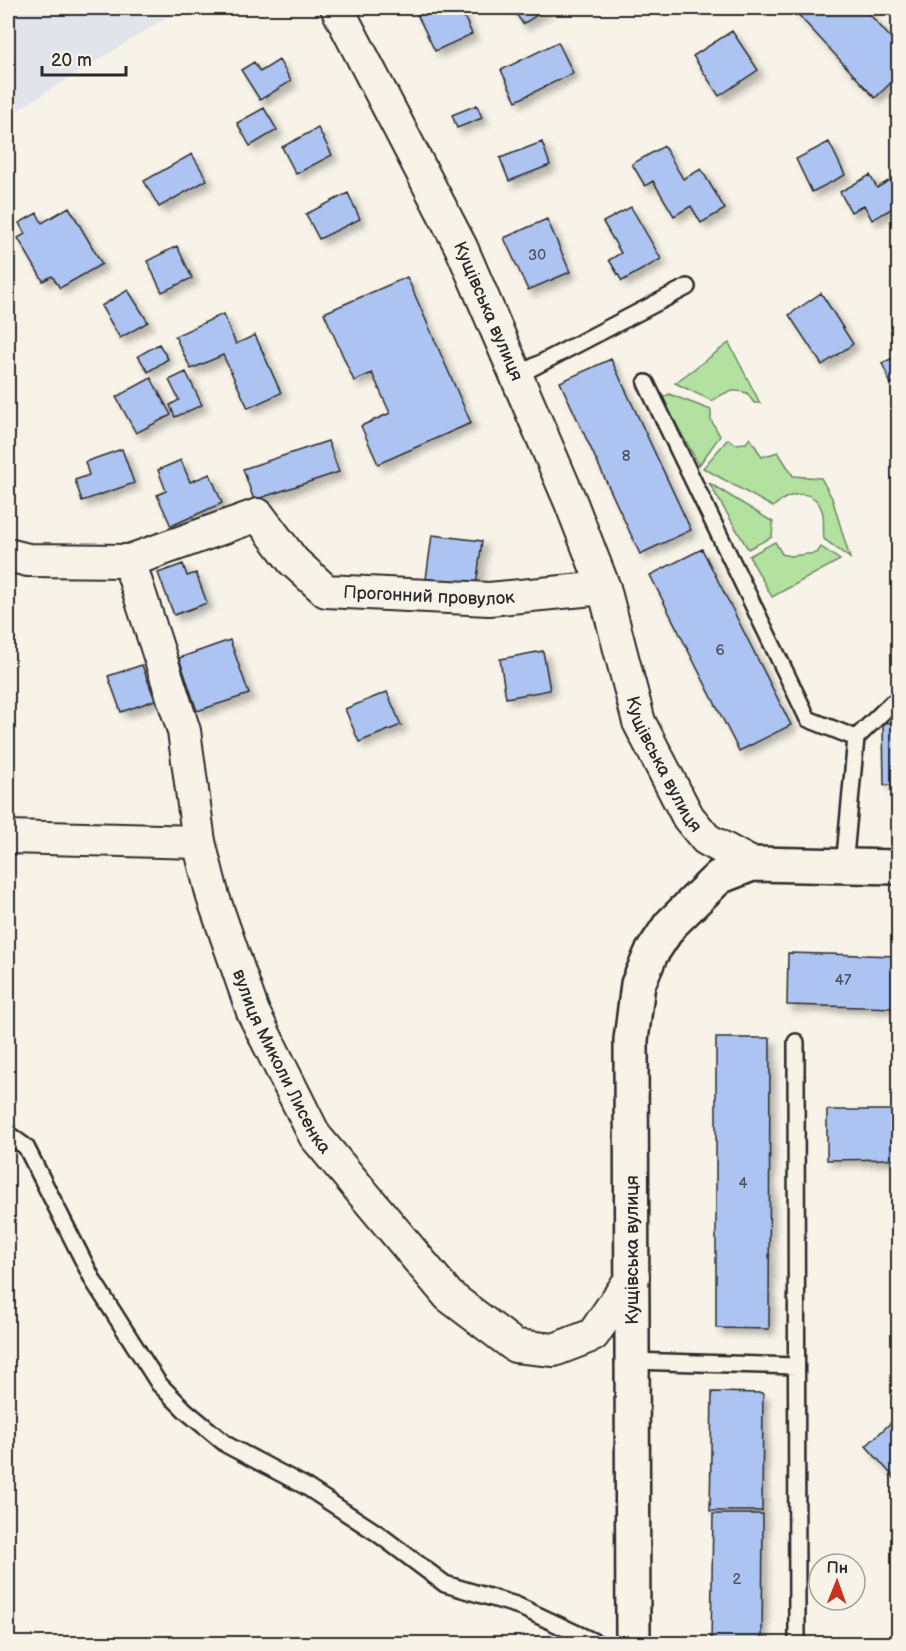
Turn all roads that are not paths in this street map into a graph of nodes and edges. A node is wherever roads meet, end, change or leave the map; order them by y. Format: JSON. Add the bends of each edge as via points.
{"nodes":[{"id":1,"x":337,"y":8,"type":"edge"},
{"id":2,"x":687,"y":287,"type":"dead end"},
{"id":3,"x":516,"y":376,"type":"junction"},
{"id":4,"x":646,"y":383,"type":"dead end"},
{"id":5,"x":8,"y":555,"type":"edge"},
{"id":6,"x":129,"y":561,"type":"junction"},
{"id":7,"x":604,"y":588,"type":"junction"},
{"id":8,"x":898,"y":703,"type":"edge"},
{"id":9,"x":856,"y":738,"type":"junction"},
{"id":10,"x":8,"y":837,"type":"edge"},
{"id":11,"x":199,"y":842,"type":"junction"},
{"id":12,"x":752,"y":864,"type":"junction"},
{"id":13,"x":844,"y":867,"type":"junction"},
{"id":14,"x":898,"y":867,"type":"edge"},
{"id":15,"x":796,"y":1042,"type":"dead end"},
{"id":16,"x":8,"y":1134,"type":"edge"},
{"id":17,"x":633,"y":1276,"type":"junction"},
{"id":18,"x":631,"y":1361,"type":"junction"},
{"id":19,"x":796,"y":1366,"type":"junction"},
{"id":20,"x":599,"y":1644,"type":"edge"},
{"id":21,"x":633,"y":1644,"type":"edge"},
{"id":22,"x":796,"y":1644,"type":"edge"}],
"edges":[{"from":1,"to":3,"type":"street","name":"Кущівська вулиця","via":[[461,247]]},
{"from":2,"to":3,"type":"lane"},
{"from":3,"to":7,"type":"street","name":"Кущівська вулиця"},
{"from":4,"to":9,"type":"lane","via":[[808,719]]},
{"from":5,"to":6,"type":"street","name":"Прогонний провулок","via":[[28,560]]},
{"from":6,"to":7,"type":"street","name":"Прогонний провулок","via":[[258,515],[293,561],[326,591],[489,599]]},
{"from":6,"to":11,"type":"street","name":"вулиця Миколи Лисенка","via":[[184,731]]},
{"from":7,"to":12,"type":"street","name":"Кущівська вулиця","via":[[639,722],[688,817],[706,838]]},
{"from":8,"to":9,"type":"lane","via":[[892,703]]},
{"from":9,"to":13,"type":"lane"},
{"from":10,"to":11,"type":"street"},
{"from":11,"to":17,"type":"street","name":"вулиця Миколи Лисенка","via":[[213,897],[253,1012],[315,1136],[449,1296],[515,1346],[554,1350],[593,1335]]},
{"from":12,"to":13,"type":"street"},
{"from":12,"to":17,"type":"street","name":"Кущівська вулиця","via":[[719,877],[690,903],[651,954],[638,984],[631,1040]]},
{"from":13,"to":14,"type":"street"},
{"from":15,"to":19,"type":"lane"},
{"from":16,"to":20,"type":"lane","via":[[26,1147],[94,1282],[159,1384],[186,1411],[227,1445],[305,1486],[445,1584],[516,1605]]},
{"from":17,"to":18,"type":"street","name":"Кущівська вулиця"},
{"from":18,"to":19,"type":"lane"},
{"from":18,"to":21,"type":"street","name":"Кущівська вулиця"},
{"from":19,"to":22,"type":"lane"}]}
